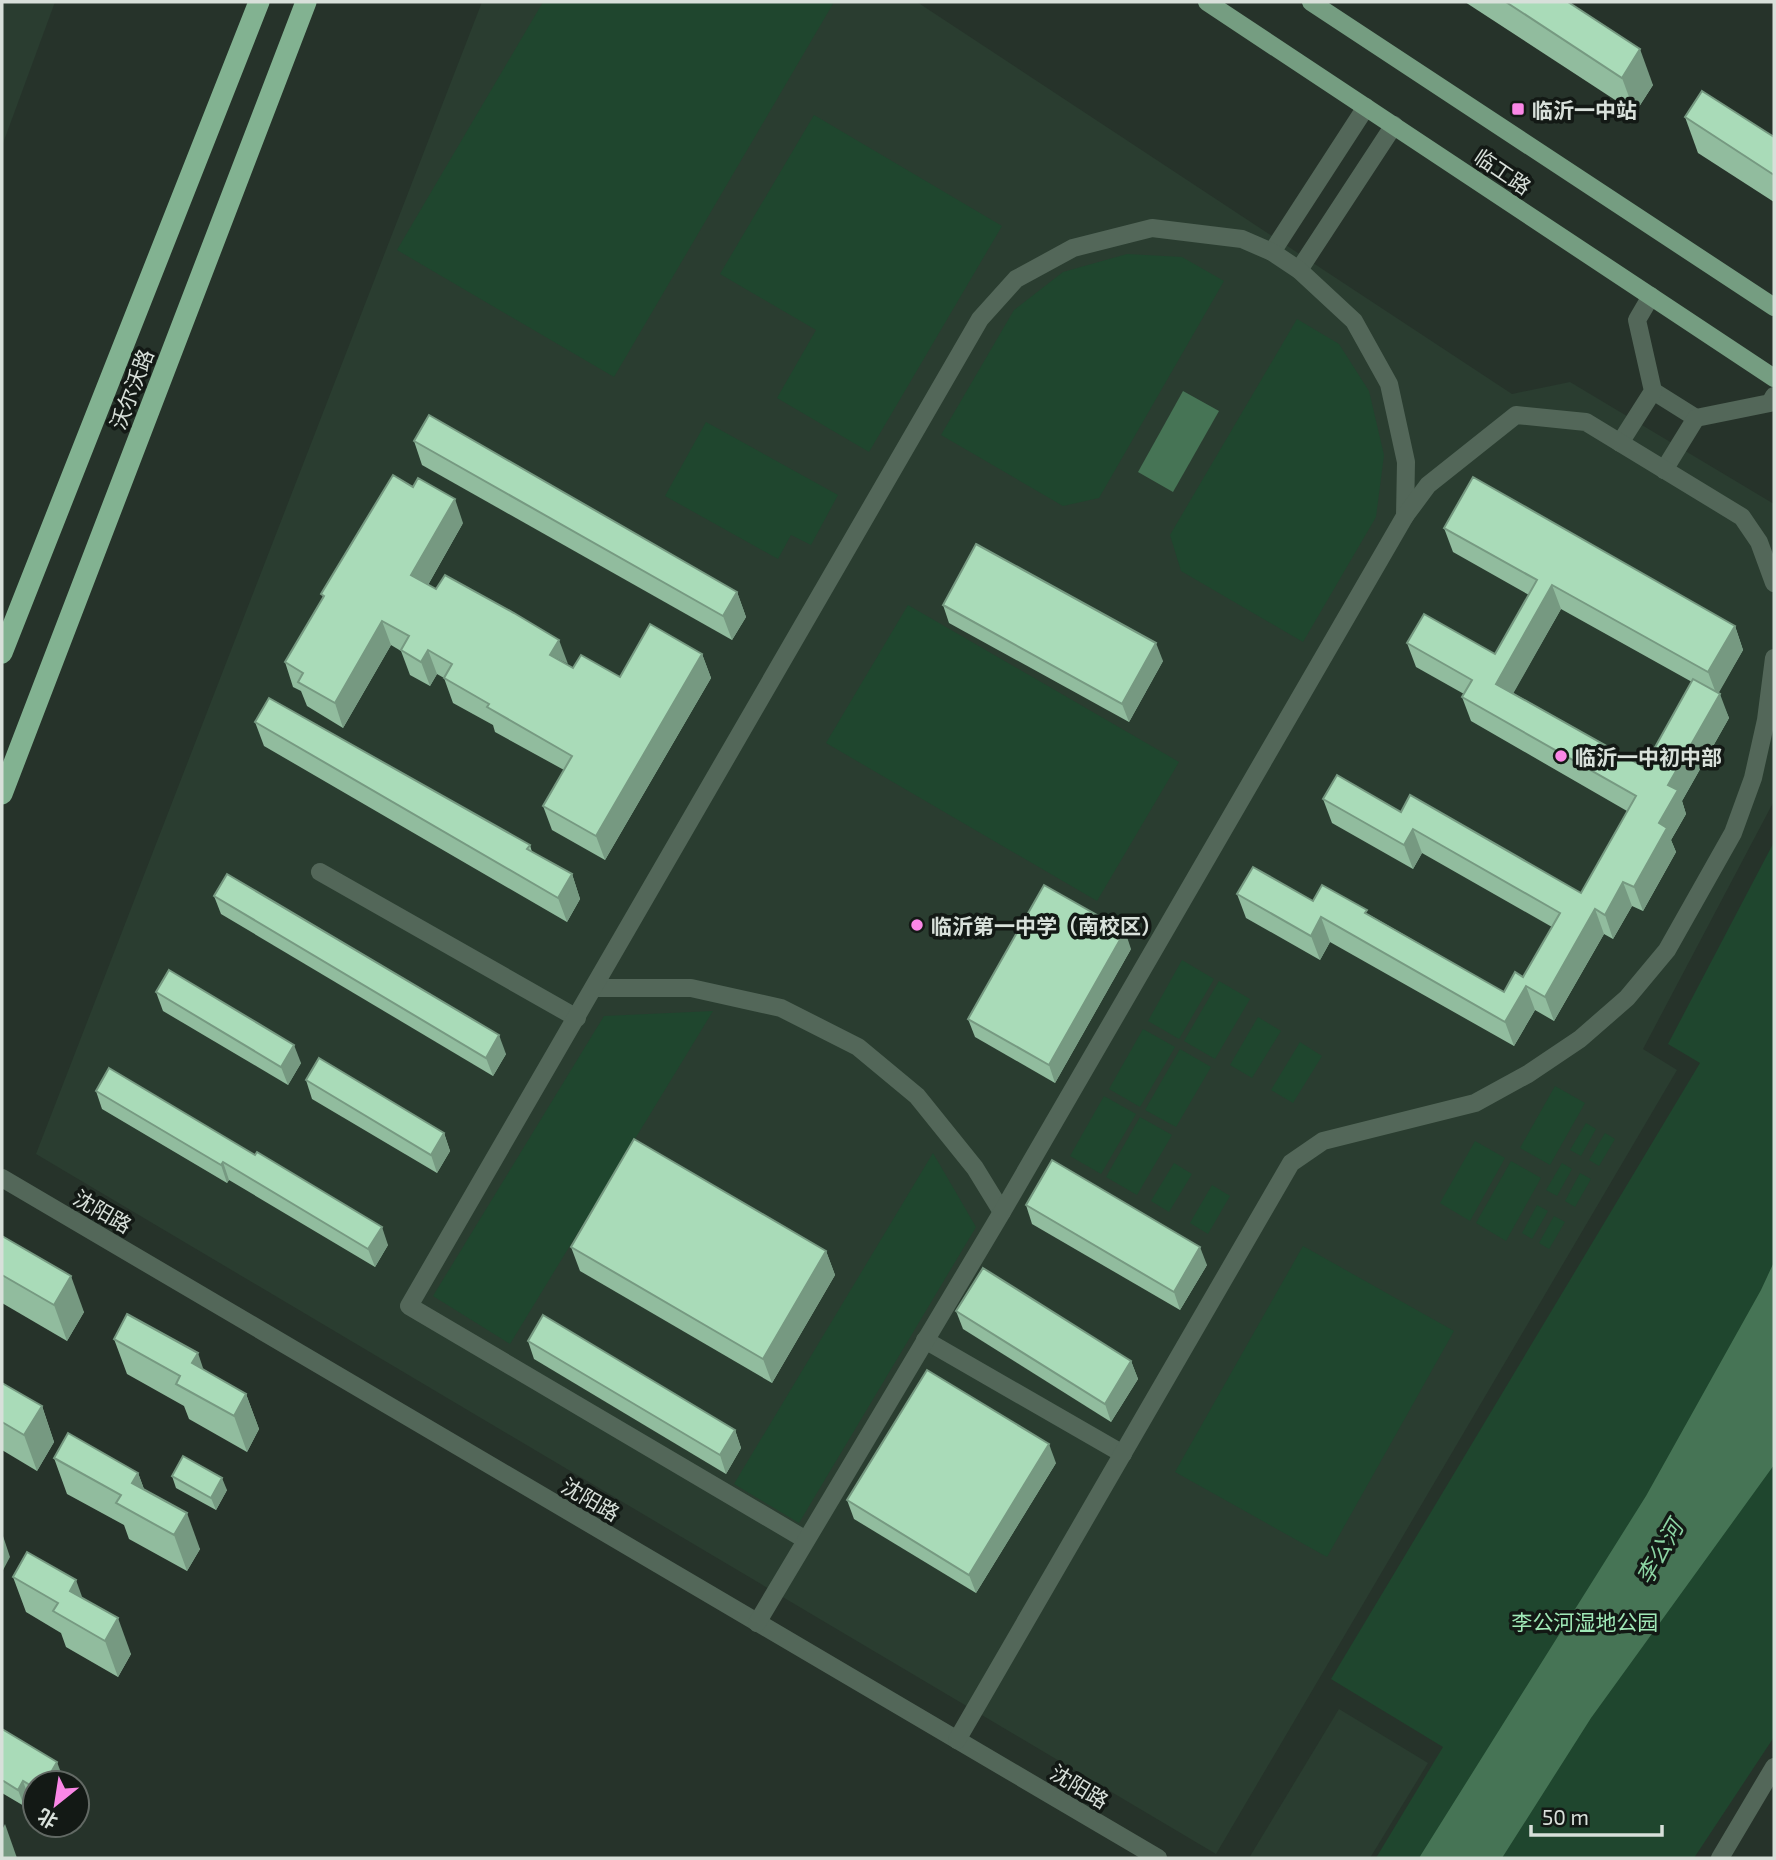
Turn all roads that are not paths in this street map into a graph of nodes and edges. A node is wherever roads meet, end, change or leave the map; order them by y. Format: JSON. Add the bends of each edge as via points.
{"nodes":[{"id":1,"x":259,"y":2,"type":"edge"},
{"id":2,"x":306,"y":2,"type":"edge"},
{"id":3,"x":1207,"y":2,"type":"edge"},
{"id":4,"x":1311,"y":2,"type":"edge"},
{"id":5,"x":1366,"y":107,"type":"junction"},
{"id":6,"x":1394,"y":125,"type":"junction"},
{"id":7,"x":1272,"y":252,"type":"junction"},
{"id":8,"x":1299,"y":270,"type":"junction"},
{"id":9,"x":1651,"y":296,"type":"junction"},
{"id":10,"x":1774,"y":307,"type":"edge"},
{"id":11,"x":1774,"y":378,"type":"edge"},
{"id":12,"x":1653,"y":390,"type":"junction"},
{"id":13,"x":1774,"y":397,"type":"edge"},
{"id":14,"x":1696,"y":418,"type":"junction"},
{"id":15,"x":1620,"y":443,"type":"junction"},
{"id":16,"x":1664,"y":470,"type":"junction"},
{"id":17,"x":1405,"y":516,"type":"junction"},
{"id":18,"x":1774,"y":583,"type":"edge"},
{"id":19,"x":2,"y":653,"type":"edge"},
{"id":20,"x":1774,"y":658,"type":"edge"},
{"id":21,"x":2,"y":794,"type":"edge"},
{"id":22,"x":320,"y":872,"type":"dead end"},
{"id":23,"x":594,"y":988,"type":"junction"},
{"id":24,"x":576,"y":1018,"type":"junction"},
{"id":25,"x":2,"y":1178,"type":"edge"},
{"id":26,"x":1002,"y":1212,"type":"junction"},
{"id":27,"x":925,"y":1340,"type":"junction"},
{"id":28,"x":1123,"y":1454,"type":"junction"},
{"id":29,"x":806,"y":1540,"type":"junction"},
{"id":30,"x":757,"y":1623,"type":"junction"},
{"id":31,"x":957,"y":1740,"type":"junction"},
{"id":32,"x":1774,"y":1767,"type":"edge"},
{"id":33,"x":1157,"y":1858,"type":"edge"},
{"id":34,"x":1720,"y":1858,"type":"edge"}],
"edges":[{"from":1,"to":19,"type":"highway","name":"沃尔沃路"},
{"from":2,"to":21,"type":"highway","name":"沃尔沃路"},
{"from":3,"to":5,"type":"main road","name":"临工路"},
{"from":4,"to":10,"type":"main road","name":"临工路"},
{"from":5,"to":6,"type":"main road","name":"临工路"},
{"from":5,"to":7,"type":"street"},
{"from":6,"to":8,"type":"street"},
{"from":6,"to":9,"type":"main road","name":"临工路"},
{"from":7,"to":8,"type":"street"},
{"from":7,"to":23,"type":"street","via":[[1242,239],[1152,228],[1073,248],[1016,279],[980,319]]},
{"from":8,"to":17,"type":"street","via":[[1354,321],[1389,384],[1406,462]]},
{"from":9,"to":11,"type":"main road","name":"临工路"},
{"from":9,"to":12,"type":"street","via":[[1637,320]]},
{"from":12,"to":14,"type":"street"},
{"from":12,"to":15,"type":"street"},
{"from":13,"to":14,"type":"street","via":[[1770,403]]},
{"from":14,"to":16,"type":"street"},
{"from":15,"to":16,"type":"street"},
{"from":15,"to":17,"type":"street","via":[[1586,422],[1516,415],[1428,485]]},
{"from":16,"to":18,"type":"street","via":[[1742,517],[1759,542]]},
{"from":17,"to":26,"type":"street"},
{"from":20,"to":28,"type":"street","via":[[1754,778],[1733,833],[1659,960],[1627,998],[1580,1039],[1528,1074],[1475,1103],[1322,1141],[1291,1163]]},
{"from":22,"to":24,"type":"street"},
{"from":23,"to":24,"type":"street"},
{"from":23,"to":26,"type":"street","via":[[691,988],[781,1008],[858,1047],[918,1096],[975,1168]]},
{"from":24,"to":29,"type":"street","via":[[409,1306]]},
{"from":25,"to":30,"type":"street","name":"沈阳路"},
{"from":26,"to":27,"type":"street"},
{"from":27,"to":28,"type":"street"},
{"from":27,"to":29,"type":"street"},
{"from":28,"to":31,"type":"street"},
{"from":29,"to":30,"type":"street"},
{"from":30,"to":31,"type":"street","name":"沈阳路"},
{"from":31,"to":33,"type":"street","name":"沈阳路"},
{"from":32,"to":34,"type":"street"}]}
